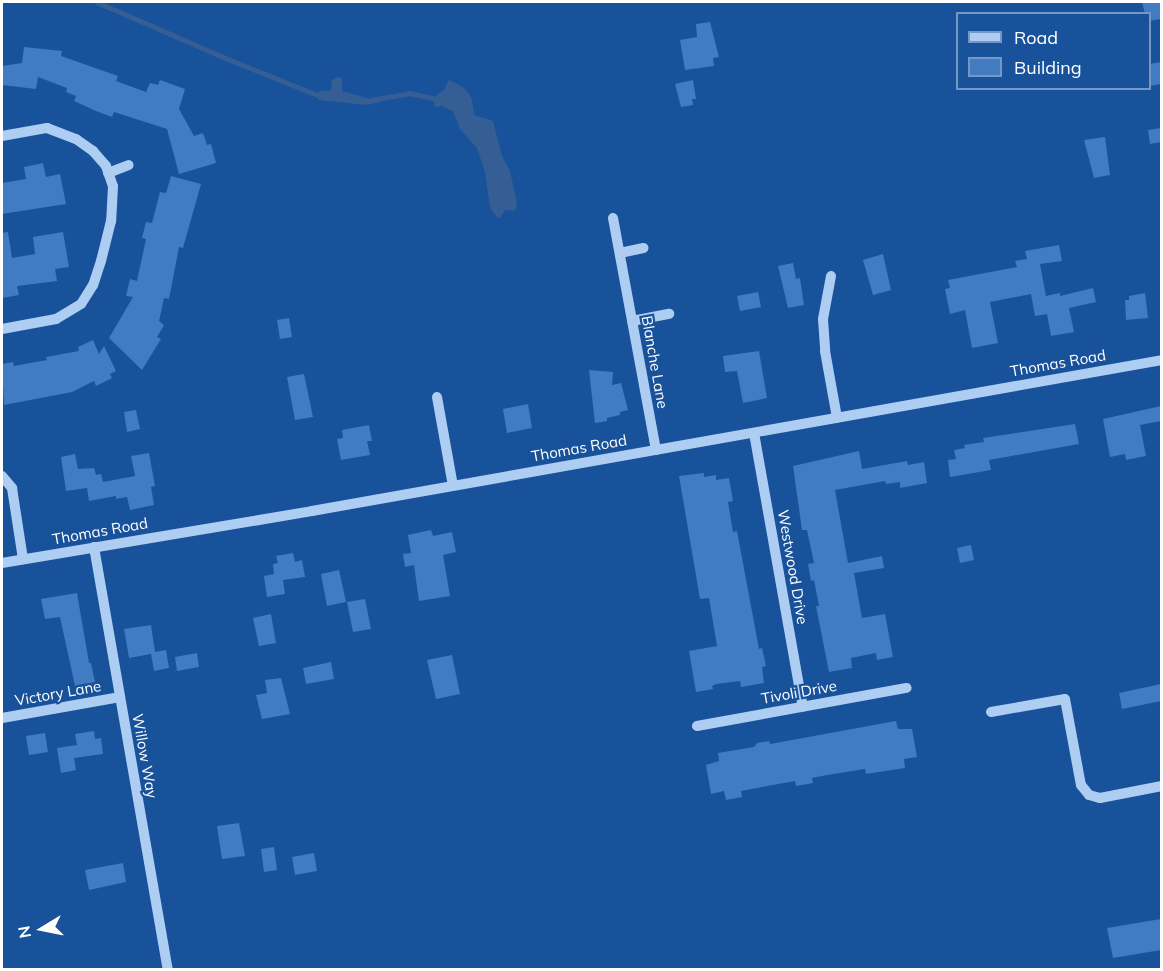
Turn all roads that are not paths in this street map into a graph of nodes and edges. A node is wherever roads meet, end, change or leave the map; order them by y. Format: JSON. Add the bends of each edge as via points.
{"nodes":[{"id":1,"x":2,"y":136,"type":"edge"},
{"id":2,"x":129,"y":165,"type":"dead end"},
{"id":3,"x":108,"y":173,"type":"junction"},
{"id":4,"x":613,"y":218,"type":"dead end"},
{"id":5,"x":643,"y":248,"type":"dead end"},
{"id":6,"x":620,"y":253,"type":"junction"},
{"id":7,"x":831,"y":276,"type":"dead end"},
{"id":8,"x":669,"y":314,"type":"dead end"},
{"id":9,"x":632,"y":321,"type":"junction"},
{"id":10,"x":2,"y":329,"type":"edge"},
{"id":11,"x":1161,"y":360,"type":"edge"},
{"id":12,"x":437,"y":397,"type":"dead end"},
{"id":13,"x":837,"y":418,"type":"junction"},
{"id":14,"x":754,"y":433,"type":"junction"},
{"id":15,"x":656,"y":450,"type":"junction"},
{"id":16,"x":2,"y":476,"type":"edge"},
{"id":17,"x":453,"y":486,"type":"junction"},
{"id":18,"x":94,"y":547,"type":"junction"},
{"id":19,"x":23,"y":559,"type":"junction"},
{"id":20,"x":2,"y":563,"type":"edge"},
{"id":21,"x":907,"y":688,"type":"dead end"},
{"id":22,"x":120,"y":697,"type":"junction"},
{"id":23,"x":803,"y":707,"type":"junction"},
{"id":24,"x":991,"y":712,"type":"dead end"},
{"id":25,"x":2,"y":718,"type":"edge"},
{"id":26,"x":697,"y":726,"type":"dead end"},
{"id":27,"x":1161,"y":786,"type":"edge"},
{"id":28,"x":168,"y":969,"type":"edge"}],
"edges":[{"from":1,"to":3,"type":"street","via":[[47,128],[76,139],[93,151]]},
{"from":2,"to":3,"type":"street"},
{"from":3,"to":10,"type":"street","via":[[112,186],[111,221],[93,285],[81,304],[56,319]]},
{"from":4,"to":6,"type":"street","name":"Blanche Lane"},
{"from":5,"to":6,"type":"street"},
{"from":6,"to":9,"type":"street","name":"Blanche Lane"},
{"from":7,"to":13,"type":"street","via":[[823,319]]},
{"from":8,"to":9,"type":"street"},
{"from":9,"to":15,"type":"street","name":"Blanche Lane"},
{"from":11,"to":13,"type":"street","name":"Thomas Road"},
{"from":12,"to":17,"type":"street"},
{"from":13,"to":14,"type":"street","name":"Thomas Road"},
{"from":14,"to":15,"type":"street","name":"Thomas Road"},
{"from":14,"to":23,"type":"street","name":"Westwood Drive"},
{"from":15,"to":17,"type":"street","name":"Thomas Road"},
{"from":16,"to":19,"type":"street","via":[[12,488]]},
{"from":17,"to":18,"type":"street","name":"Thomas Road"},
{"from":18,"to":19,"type":"street","name":"Thomas Road"},
{"from":18,"to":22,"type":"street","name":"Willow Way"},
{"from":19,"to":20,"type":"street","name":"Thomas Road"},
{"from":21,"to":23,"type":"street","name":"Tivoli Drive"},
{"from":22,"to":25,"type":"street","name":"Victory Lane"},
{"from":22,"to":28,"type":"street","name":"Willow Way"},
{"from":23,"to":26,"type":"street","name":"Tivoli Drive"},
{"from":24,"to":27,"type":"street","via":[[1065,699],[1081,785],[1089,795],[1100,798]]}]}
